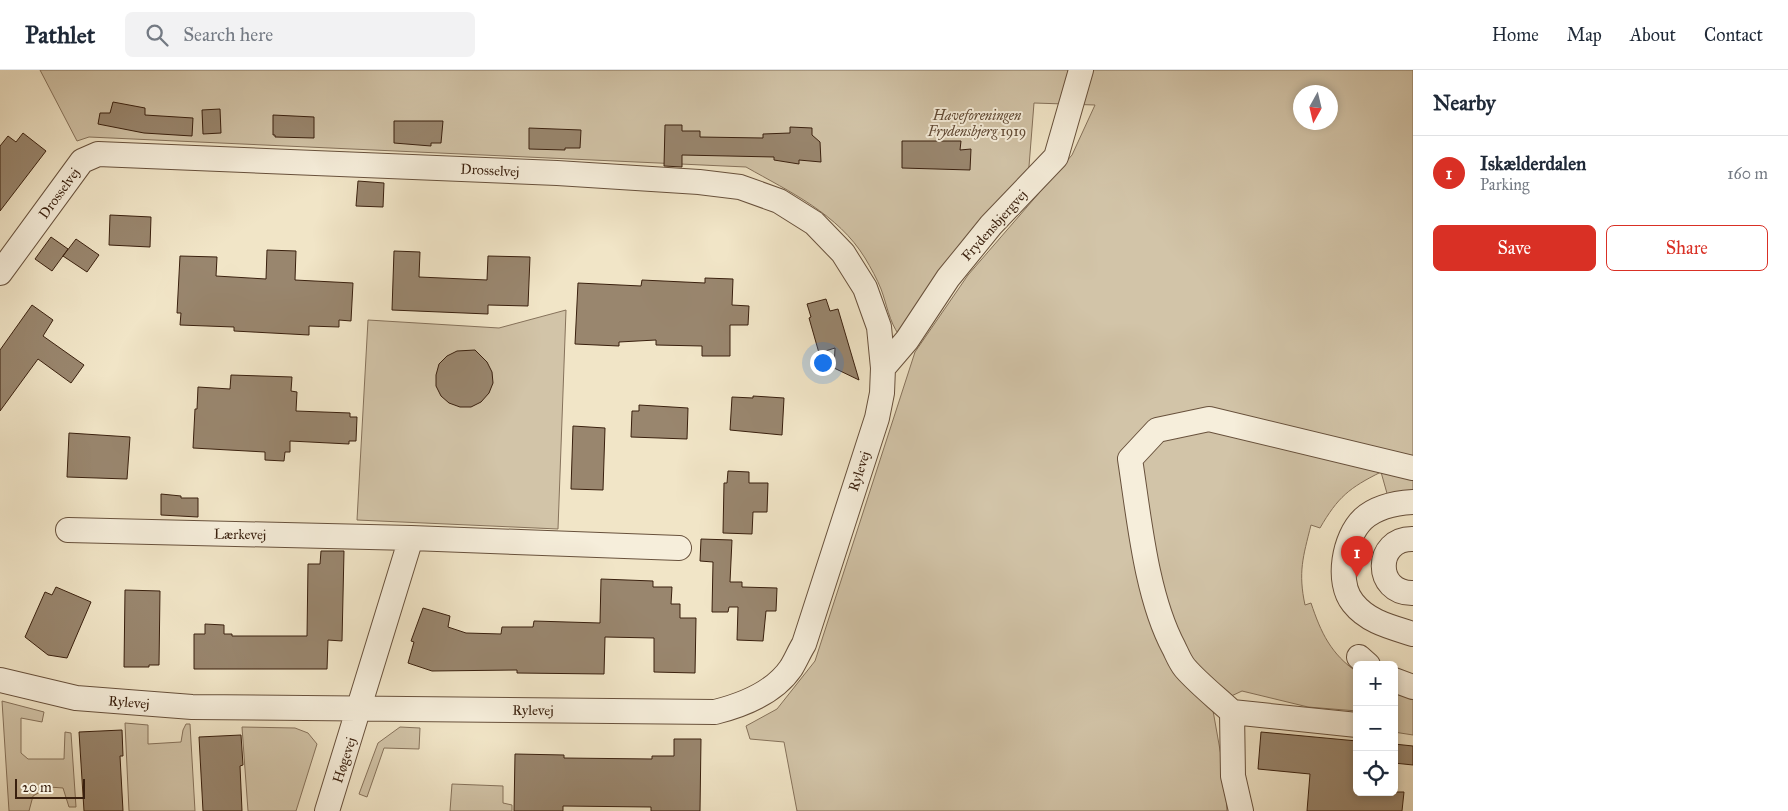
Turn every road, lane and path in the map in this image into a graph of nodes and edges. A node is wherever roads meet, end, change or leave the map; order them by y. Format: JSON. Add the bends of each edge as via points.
{"nodes":[{"id":1,"x":1080,"y":70,"type":"edge"},
{"id":2,"x":0,"y":273,"type":"edge"},
{"id":3,"x":883,"y":368,"type":"junction"},
{"id":4,"x":877,"y":418,"type":"joint"},
{"id":5,"x":1413,"y":468,"type":"edge"},
{"id":6,"x":1413,"y":502,"type":"edge"},
{"id":7,"x":68,"y":530,"type":"dead end"},
{"id":8,"x":412,"y":538,"type":"junction"},
{"id":9,"x":1413,"y":539,"type":"edge"},
{"id":10,"x":679,"y":548,"type":"dead end"},
{"id":11,"x":1412,"y":593,"type":"edge"},
{"id":12,"x":1413,"y":627,"type":"edge"},
{"id":13,"x":1413,"y":634,"type":"edge"},
{"id":14,"x":0,"y":680,"type":"edge"},
{"id":15,"x":1398,"y":681,"type":"edge"},
{"id":16,"x":1413,"y":687,"type":"edge"},
{"id":17,"x":360,"y":708,"type":"junction"},
{"id":18,"x":1232,"y":712,"type":"junction"},
{"id":19,"x":1353,"y":725,"type":"edge"},
{"id":20,"x":327,"y":811,"type":"edge"},
{"id":21,"x":1241,"y":811,"type":"edge"}],
"edges":[{"from":1,"to":3,"type":"street","name":"Frydensbjergvej","via":[[1056,157],[991,225]]},
{"from":2,"to":3,"type":"street","name":"Drosselvej","via":[[82,161],[98,154],[699,182],[740,187],[779,201],[820,229],[843,253],[865,288],[879,327]]},
{"from":3,"to":4,"type":"street","name":"Drosselvej"},
{"from":4,"to":17,"type":"street","name":"Rylevej","via":[[804,644],[790,669],[757,697],[715,712]]},
{"from":5,"to":18,"type":"street","via":[[1209,419],[1157,430],[1130,459],[1149,571],[1161,618],[1184,667]]},
{"from":6,"to":13,"type":"street","via":[[1377,509],[1363,519],[1352,535],[1344,567],[1345,591],[1362,613],[1382,624]]},
{"from":7,"to":8,"type":"street","name":"Lærkevej"},
{"from":8,"to":10,"type":"street","name":"Lærkevej"},
{"from":8,"to":17,"type":"street"},
{"from":9,"to":11,"type":"street","via":[[1394,544],[1386,555],[1383,568],[1392,586],[1404,593]]},
{"from":11,"to":12,"type":"street"},
{"from":14,"to":17,"type":"street","name":"Rylevej","via":[[76,698],[133,703],[192,707]]},
{"from":15,"to":16,"type":"street"},
{"from":17,"to":20,"type":"street","name":"Høgevej"},
{"from":18,"to":19,"type":"street"},
{"from":18,"to":21,"type":"street","via":[[1233,776]]}]}
